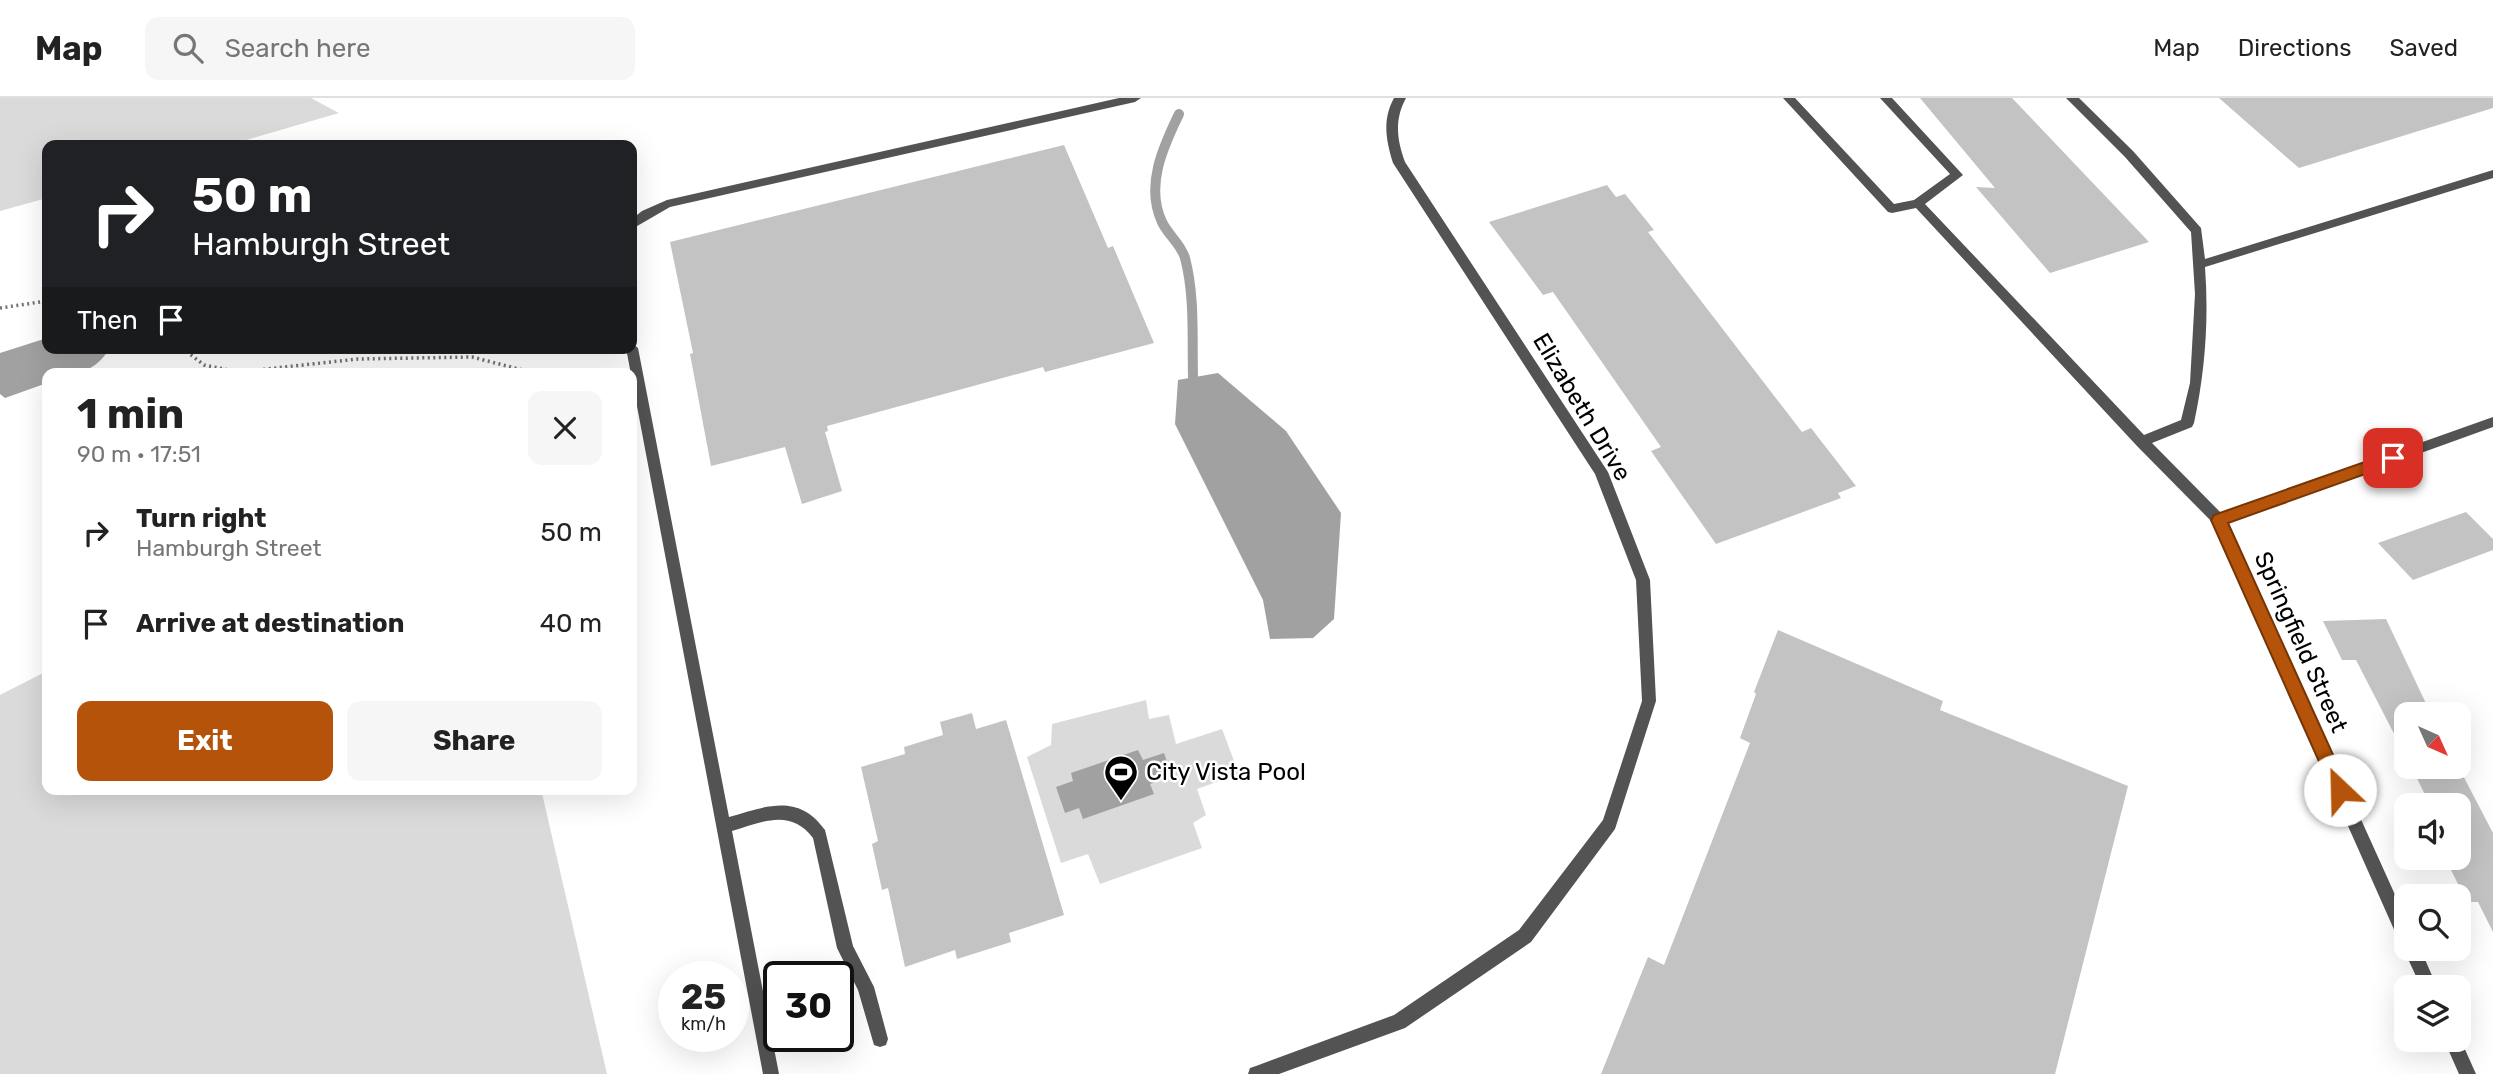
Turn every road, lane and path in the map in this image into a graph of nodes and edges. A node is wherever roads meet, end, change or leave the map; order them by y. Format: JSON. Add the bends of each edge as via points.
{"nodes":[{"id":1,"x":1135,"y":98,"type":"edge"},
{"id":2,"x":1382,"y":98,"type":"edge"},
{"id":3,"x":1789,"y":98,"type":"edge"},
{"id":4,"x":1886,"y":98,"type":"edge"},
{"id":5,"x":2072,"y":98,"type":"edge"},
{"id":6,"x":1399,"y":100,"type":"edge"},
{"id":7,"x":2493,"y":174,"type":"edge"},
{"id":8,"x":1917,"y":203,"type":"junction"},
{"id":9,"x":637,"y":221,"type":"edge"},
{"id":10,"x":2199,"y":265,"type":"junction"},
{"id":11,"x":42,"y":302,"type":"edge"},
{"id":12,"x":0,"y":308,"type":"edge"},
{"id":13,"x":190,"y":354,"type":"edge"},
{"id":14,"x":219,"y":368,"type":"edge"},
{"id":15,"x":276,"y":368,"type":"edge"},
{"id":16,"x":513,"y":368,"type":"edge"},
{"id":17,"x":637,"y":374,"type":"edge"},
{"id":18,"x":2493,"y":422,"type":"edge"},
{"id":19,"x":2143,"y":442,"type":"junction"},
{"id":20,"x":2219,"y":520,"type":"junction"},
{"id":21,"x":723,"y":826,"type":"junction"},
{"id":22,"x":2394,"y":910,"type":"edge"},
{"id":23,"x":880,"y":1039,"type":"dead end"},
{"id":24,"x":2458,"y":1052,"type":"edge"},
{"id":25,"x":771,"y":1074,"type":"edge"},
{"id":26,"x":1256,"y":1074,"type":"edge"},
{"id":27,"x":2468,"y":1074,"type":"edge"}],
"edges":[{"from":1,"to":9,"type":"street","via":[[667,204]]},
{"from":2,"to":6,"type":"street"},
{"from":3,"to":8,"type":"street","via":[[1892,209]]},
{"from":4,"to":8,"type":"street","via":[[1957,175]]},
{"from":5,"to":10,"type":"street","via":[[2197,231]]},
{"from":6,"to":26,"type":"street","name":"Elizabeth Drive","via":[[1390,136],[1399,163],[1601,472],[1643,580],[1649,701],[1610,824],[1525,936],[1399,1022]]},
{"from":7,"to":10,"type":"street"},
{"from":8,"to":19,"type":"street"},
{"from":10,"to":19,"type":"street","via":[[2196,383],[2187,423]]},
{"from":11,"to":12,"type":"path"},
{"from":13,"to":14,"type":"path","via":[[204,365]]},
{"from":15,"to":16,"type":"path","via":[[358,359],[472,358]]},
{"from":17,"to":21,"type":"street"},
{"from":18,"to":20,"type":"street"},
{"from":19,"to":20,"type":"street"},
{"from":20,"to":22,"type":"street","name":"Springfield Street"},
{"from":21,"to":23,"type":"street","via":[[781,812],[794,812],[814,825],[845,948],[866,988]]},
{"from":21,"to":25,"type":"street"},
{"from":24,"to":27,"type":"street"}]}
